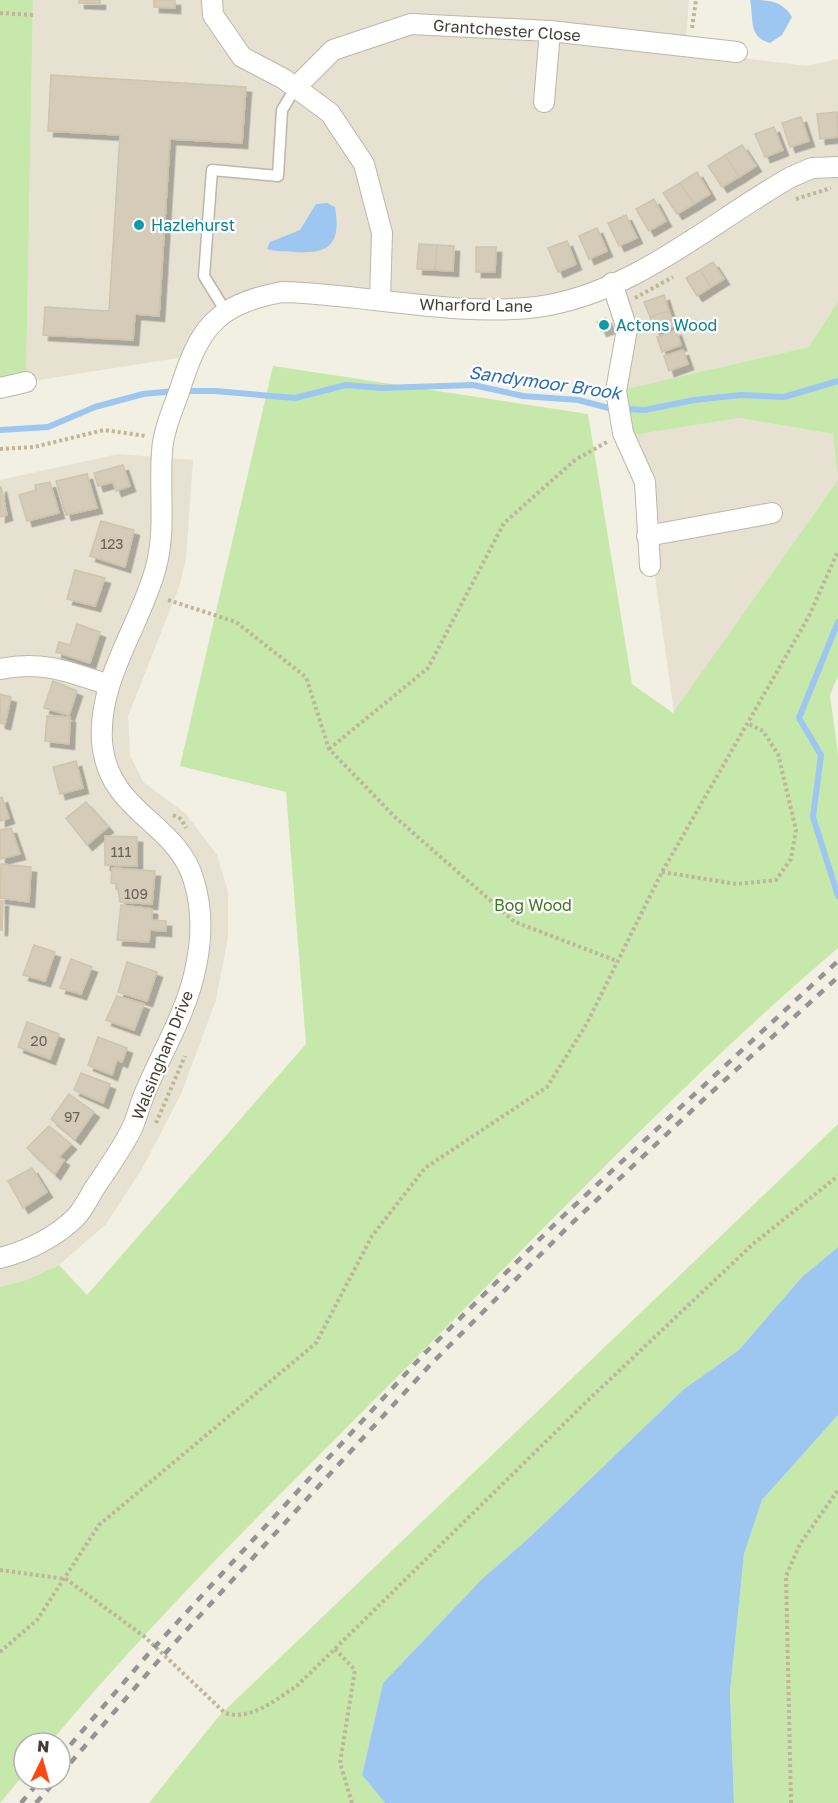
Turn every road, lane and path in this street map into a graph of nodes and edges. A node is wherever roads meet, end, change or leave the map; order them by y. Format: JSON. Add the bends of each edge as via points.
{"nodes":[{"id":1,"x":212,"y":0,"type":"edge"},
{"id":2,"x":696,"y":0,"type":"edge"},
{"id":3,"x":0,"y":14,"type":"edge"},
{"id":4,"x":33,"y":15,"type":"dead end"},
{"id":5,"x":550,"y":31,"type":"junction"},
{"id":6,"x":689,"y":46,"type":"junction"},
{"id":7,"x":737,"y":52,"type":"dead end"},
{"id":8,"x":297,"y":87,"type":"junction"},
{"id":9,"x":544,"y":102,"type":"dead end"},
{"id":10,"x":838,"y":167,"type":"edge"},
{"id":11,"x":838,"y":186,"type":"edge"},
{"id":12,"x":788,"y":203,"type":"dead end"},
{"id":13,"x":680,"y":272,"type":"dead end"},
{"id":14,"x":612,"y":283,"type":"junction"},
{"id":15,"x":380,"y":300,"type":"junction"},
{"id":16,"x":632,"y":300,"type":"dead end"},
{"id":17,"x":226,"y":312,"type":"junction"},
{"id":18,"x":186,"y":368,"type":"joint"},
{"id":19,"x":26,"y":382,"type":"dead end"},
{"id":20,"x":0,"y":388,"type":"edge"},
{"id":21,"x":623,"y":433,"type":"junction"},
{"id":22,"x":146,"y":436,"type":"dead end"},
{"id":23,"x":0,"y":449,"type":"edge"},
{"id":24,"x":772,"y":513,"type":"dead end"},
{"id":25,"x":647,"y":536,"type":"junction"},
{"id":26,"x":838,"y":551,"type":"edge"},
{"id":27,"x":650,"y":566,"type":"dead end"},
{"id":28,"x":168,"y":600,"type":"dead end"},
{"id":29,"x":0,"y":669,"type":"edge"},
{"id":30,"x":109,"y":685,"type":"junction"},
{"id":31,"x":747,"y":723,"type":"junction"},
{"id":32,"x":329,"y":749,"type":"junction"},
{"id":33,"x":662,"y":872,"type":"junction"},
{"id":34,"x":617,"y":961,"type":"junction"},
{"id":35,"x":838,"y":1176,"type":"edge"},
{"id":36,"x":0,"y":1258,"type":"edge"},
{"id":37,"x":838,"y":1490,"type":"edge"},
{"id":38,"x":0,"y":1570,"type":"edge"},
{"id":39,"x":66,"y":1579,"type":"junction"},
{"id":40,"x":336,"y":1649,"type":"junction"},
{"id":41,"x":0,"y":1652,"type":"edge"},
{"id":42,"x":352,"y":1803,"type":"edge"},
{"id":43,"x":791,"y":1803,"type":"edge"}],
"edges":[{"from":1,"to":8,"type":"street","via":[[213,15],[242,57]]},
{"from":2,"to":6,"type":"path"},
{"from":3,"to":4,"type":"path"},
{"from":5,"to":6,"type":"street","name":"Grantchester Close"},
{"from":5,"to":8,"type":"street","name":"Grantchester Close","via":[[411,24],[333,50]]},
{"from":5,"to":9,"type":"street"},
{"from":6,"to":7,"type":"street","name":"Grantchester Close"},
{"from":8,"to":15,"type":"street","via":[[330,112],[364,164],[382,233]]},
{"from":8,"to":17,"type":"lane","via":[[282,110],[278,176],[212,170],[204,276]]},
{"from":10,"to":14,"type":"street","name":"Wharford Lane","via":[[812,168],[791,177],[658,261]]},
{"from":11,"to":12,"type":"path"},
{"from":13,"to":16,"type":"path"},
{"from":14,"to":15,"type":"street","name":"Wharford Lane","via":[[559,303],[528,308]]},
{"from":14,"to":21,"type":"street","via":[[627,328],[616,391]]},
{"from":15,"to":17,"type":"street","name":"Wharford Lane","via":[[282,292],[256,297]]},
{"from":17,"to":18,"type":"street","name":"Wharford Lane","via":[[211,322]]},
{"from":18,"to":30,"type":"street","name":"Walsingham Drive","via":[[162,450],[157,564]]},
{"from":19,"to":20,"type":"street"},
{"from":21,"to":25,"type":"street","via":[[645,482]]},
{"from":21,"to":32,"type":"path","via":[[575,460],[504,523],[428,668]]},
{"from":22,"to":23,"type":"path","via":[[104,430],[34,447]]},
{"from":24,"to":25,"type":"street"},
{"from":25,"to":27,"type":"street"},
{"from":26,"to":31,"type":"path","via":[[809,616]]},
{"from":28,"to":32,"type":"path","via":[[237,622],[306,676]]},
{"from":29,"to":30,"type":"street","via":[[24,664],[56,667]]},
{"from":30,"to":36,"type":"street","name":"Walsingham Drive","via":[[102,720],[106,765],[116,787],[133,808],[177,848],[193,878],[199,908],[196,967],[188,997],[132,1127],[77,1216],[48,1239]]},
{"from":31,"to":33,"type":"path"},
{"from":31,"to":33,"type":"path","via":[[763,731],[778,754],[796,830],[791,859],[776,880],[737,884]]},
{"from":32,"to":34,"type":"path","via":[[395,817],[515,922]]},
{"from":33,"to":34,"type":"path"},
{"from":34,"to":39,"type":"path","via":[[586,1025],[548,1087],[425,1168],[372,1236],[316,1343],[99,1525]]},
{"from":35,"to":40,"type":"path","via":[[745,1252],[583,1405]]},
{"from":37,"to":43,"type":"path","via":[[800,1544],[786,1576]]},
{"from":38,"to":39,"type":"path"},
{"from":39,"to":40,"type":"path","via":[[145,1637],[225,1713],[237,1717],[262,1708],[298,1685]]},
{"from":39,"to":41,"type":"path","via":[[37,1620]]},
{"from":40,"to":42,"type":"path","via":[[355,1670],[340,1763]]}]}
